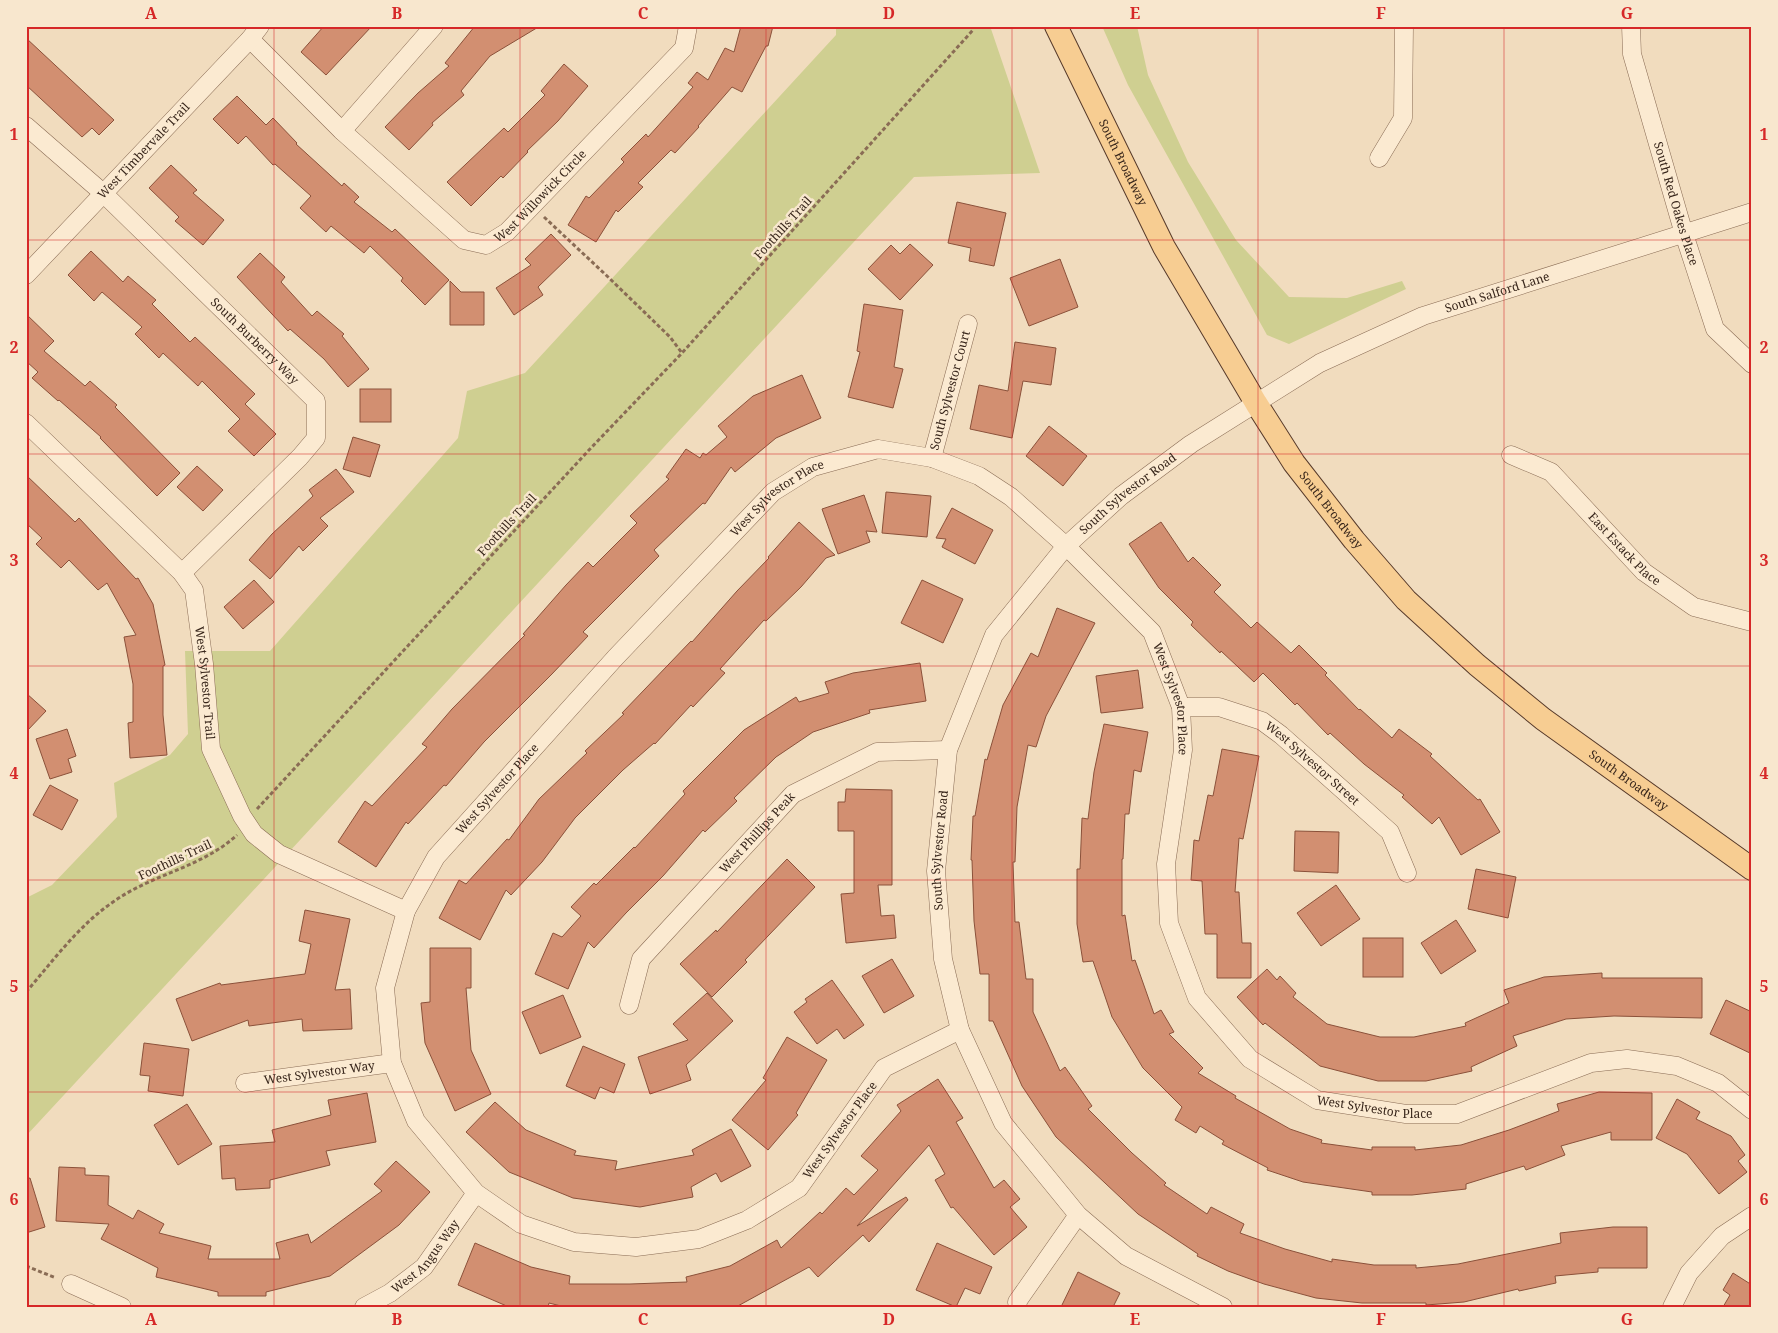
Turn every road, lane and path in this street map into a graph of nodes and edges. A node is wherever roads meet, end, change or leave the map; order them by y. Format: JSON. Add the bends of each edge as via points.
{"nodes":[{"id":1,"x":434,"y":26,"type":"edge"},
{"id":2,"x":688,"y":26,"type":"edge"},
{"id":3,"x":1056,"y":26,"type":"edge"},
{"id":4,"x":1404,"y":26,"type":"edge"},
{"id":5,"x":1631,"y":26,"type":"edge"},
{"id":6,"x":973,"y":30,"type":"dead end"},
{"id":7,"x":255,"y":33,"type":"edge"},
{"id":8,"x":26,"y":126,"type":"edge"},
{"id":9,"x":342,"y":130,"type":"junction"},
{"id":10,"x":1379,"y":158,"type":"dead end"},
{"id":11,"x":103,"y":193,"type":"junction"},
{"id":12,"x":531,"y":207,"type":"junction"},
{"id":13,"x":1752,"y":212,"type":"edge"},
{"id":14,"x":1684,"y":234,"type":"junction"},
{"id":15,"x":26,"y":276,"type":"edge"},
{"id":16,"x":968,"y":324,"type":"dead end"},
{"id":17,"x":682,"y":353,"type":"junction"},
{"id":18,"x":1752,"y":364,"type":"edge"},
{"id":19,"x":1256,"y":403,"type":"junction"},
{"id":20,"x":26,"y":423,"type":"edge"},
{"id":21,"x":1511,"y":455,"type":"dead end"},
{"id":22,"x":932,"y":458,"type":"junction"},
{"id":23,"x":1066,"y":546,"type":"junction"},
{"id":24,"x":182,"y":573,"type":"junction"},
{"id":25,"x":1752,"y":622,"type":"edge"},
{"id":26,"x":1181,"y":707,"type":"junction"},
{"id":27,"x":948,"y":750,"type":"junction"},
{"id":28,"x":248,"y":825,"type":"junction"},
{"id":29,"x":1752,"y":869,"type":"edge"},
{"id":30,"x":1407,"y":873,"type":"dead end"},
{"id":31,"x":406,"y":911,"type":"junction"},
{"id":32,"x":26,"y":992,"type":"edge"},
{"id":33,"x":629,"y":1005,"type":"dead end"},
{"id":34,"x":960,"y":1030,"type":"junction"},
{"id":35,"x":392,"y":1063,"type":"junction"},
{"id":36,"x":245,"y":1083,"type":"dead end"},
{"id":37,"x":1752,"y":1110,"type":"edge"},
{"id":38,"x":476,"y":1193,"type":"junction"},
{"id":39,"x":1078,"y":1215,"type":"junction"},
{"id":40,"x":1752,"y":1216,"type":"edge"},
{"id":41,"x":26,"y":1266,"type":"edge"},
{"id":42,"x":71,"y":1284,"type":"joint"},
{"id":43,"x":122,"y":1307,"type":"edge"},
{"id":44,"x":364,"y":1307,"type":"edge"},
{"id":45,"x":1018,"y":1307,"type":"edge"},
{"id":46,"x":1223,"y":1307,"type":"edge"},
{"id":47,"x":1672,"y":1307,"type":"edge"}],
"edges":[{"from":1,"to":9,"type":"street"},
{"from":2,"to":12,"type":"street","name":"West Willowick Circle","via":[[684,48]]},
{"from":3,"to":19,"type":"main road","name":"South Broadway","via":[[1164,247]]},
{"from":4,"to":10,"type":"street","via":[[1403,118]]},
{"from":5,"to":14,"type":"street","name":"South Red Oakes Place","via":[[1632,54]]},
{"from":6,"to":17,"type":"path","name":"Foothills Trail"},
{"from":7,"to":9,"type":"street","name":"West Willowick Circle"},
{"from":7,"to":11,"type":"street","name":"West Timbervale Trail"},
{"from":8,"to":11,"type":"street","name":"South Burberry Way"},
{"from":9,"to":12,"type":"street","name":"West Willowick Circle","via":[[464,240],[486,245],[507,232]]},
{"from":11,"to":15,"type":"street","name":"West Timbervale Trail"},
{"from":11,"to":24,"type":"street","name":"South Burberry Way","via":[[316,401],[316,438]]},
{"from":12,"to":17,"type":"path","via":[[606,275],[670,337]]},
{"from":13,"to":14,"type":"street","name":"South Salford Lane"},
{"from":14,"to":18,"type":"street","name":"South Red Oakes Place","via":[[1715,329]]},
{"from":14,"to":19,"type":"street","name":"South Salford Lane","via":[[1423,316],[1320,363]]},
{"from":16,"to":22,"type":"street","name":"South Sylvestor Court"},
{"from":17,"to":28,"type":"path","name":"Foothills Trail","via":[[258,806]]},
{"from":19,"to":23,"type":"street","name":"South Sylvestor Road","via":[[1183,449],[1121,496]]},
{"from":19,"to":29,"type":"main road","name":"South Broadway","via":[[1294,463],[1406,600],[1477,665],[1543,719]]},
{"from":20,"to":24,"type":"street","name":"West Sylvestor Trail"},
{"from":21,"to":25,"type":"street","name":"East Estack Place","via":[[1551,472],[1644,572],[1694,607]]},
{"from":22,"to":23,"type":"street","name":"West Sylvestor Place","via":[[979,476],[1011,497]]},
{"from":22,"to":31,"type":"street","name":"West Sylvestor Place","via":[[878,449],[813,467],[772,492],[615,658],[436,857]]},
{"from":23,"to":26,"type":"street","name":"West Sylvestor Place","via":[[1152,632]]},
{"from":23,"to":27,"type":"street","name":"South Sylvestor Road","via":[[994,635]]},
{"from":24,"to":28,"type":"street","name":"West Sylvestor Trail","via":[[194,590],[204,664],[210,749]]},
{"from":26,"to":30,"type":"street","name":"West Sylvestor Street","via":[[1219,707],[1262,721],[1390,832]]},
{"from":26,"to":37,"type":"street","name":"West Sylvestor Place","via":[[1183,750],[1166,864],[1169,923],[1197,998],[1250,1059],[1317,1100],[1406,1114],[1457,1114],[1591,1063],[1627,1059],[1677,1066],[1718,1083]]},
{"from":27,"to":33,"type":"street","name":"West Phillips Peak","via":[[878,752],[793,794],[641,959]]},
{"from":27,"to":34,"type":"street","name":"South Sylvestor Road","via":[[936,871],[943,959]]},
{"from":28,"to":31,"type":"street","name":"West Sylvestor Trail","via":[[279,854]]},
{"from":28,"to":32,"type":"path","name":"Foothills Trail","via":[[226,845],[201,860],[113,901],[85,924]]},
{"from":31,"to":35,"type":"street","name":"West Sylvestor Place","via":[[385,988]]},
{"from":34,"to":38,"type":"street","name":"West Sylvestor Place","via":[[884,1068],[798,1188],[747,1220],[699,1239],[636,1247],[574,1242],[521,1224]]},
{"from":34,"to":39,"type":"street","name":"South Sylvestor Road","via":[[1003,1122]]},
{"from":35,"to":36,"type":"street","name":"West Sylvestor Way"},
{"from":35,"to":38,"type":"street","name":"West Sylvestor Place","via":[[416,1121]]},
{"from":38,"to":44,"type":"street","name":"West Angus Way","via":[[424,1267],[390,1294]]},
{"from":39,"to":45,"type":"street","via":[[1017,1302]]},
{"from":39,"to":46,"type":"street","name":"South Sylvestor Road","via":[[1126,1256]]},
{"from":40,"to":47,"type":"street","via":[[1722,1236],[1689,1273]]},
{"from":41,"to":42,"type":"path"},
{"from":42,"to":43,"type":"street"}]}
